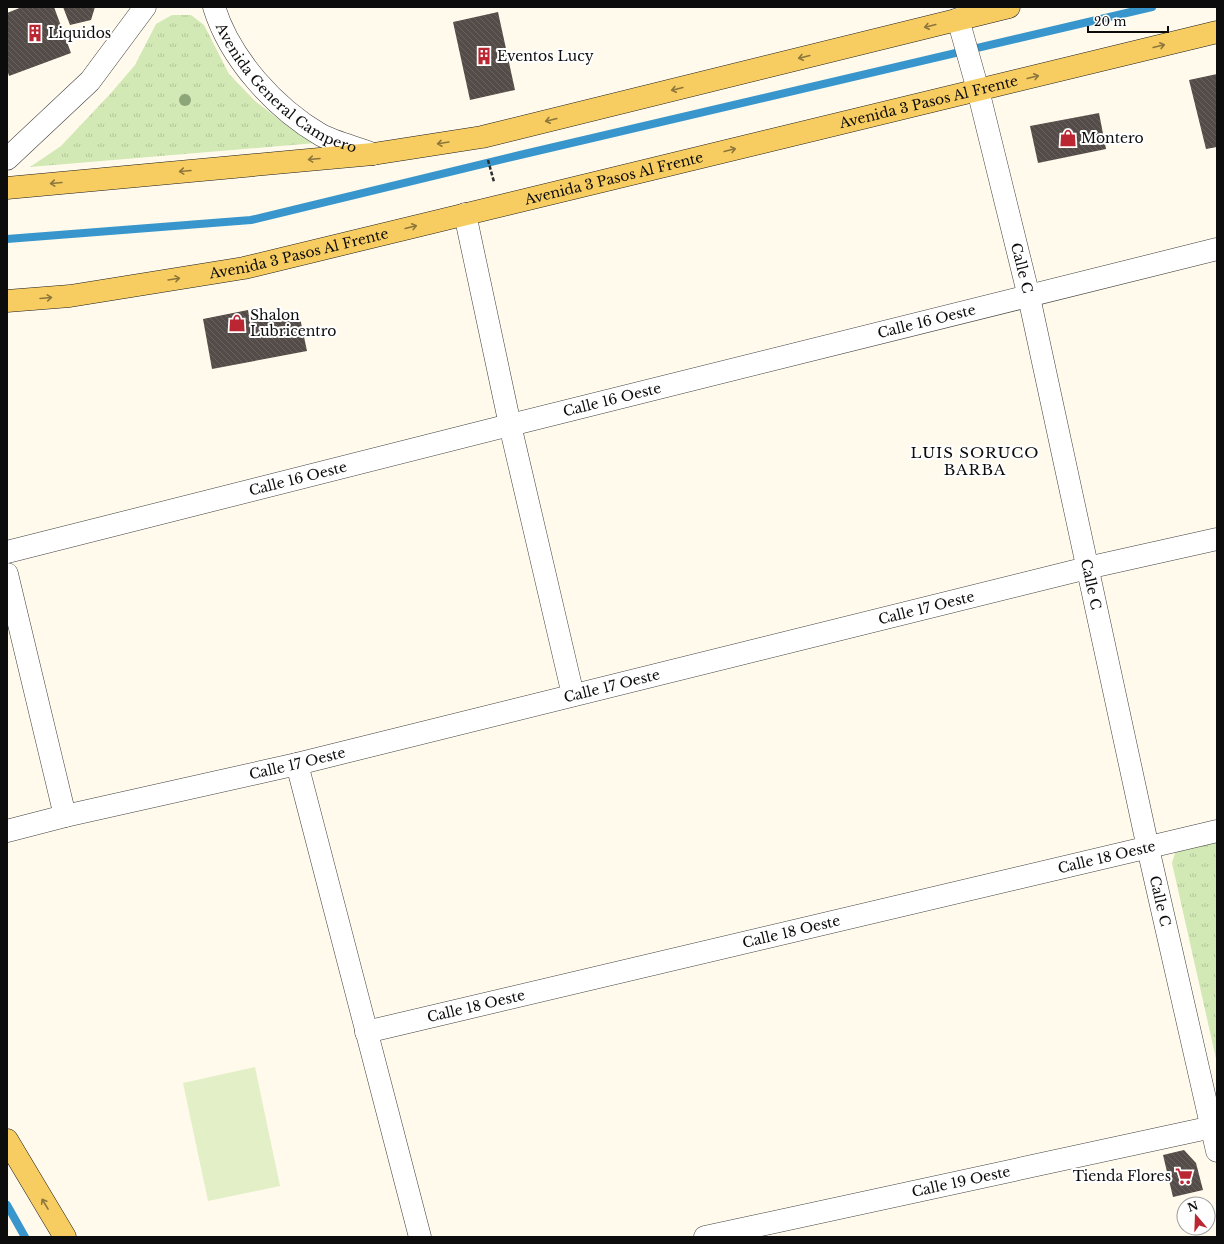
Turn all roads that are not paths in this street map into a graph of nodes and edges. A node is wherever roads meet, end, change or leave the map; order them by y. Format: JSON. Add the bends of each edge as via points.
{"nodes":[{"id":1,"x":145,"y":7,"type":"edge"},
{"id":2,"x":214,"y":7,"type":"edge"},
{"id":3,"x":1008,"y":7,"type":"edge"},
{"id":4,"x":958,"y":19,"type":"junction"},
{"id":5,"x":1217,"y":32,"type":"edge"},
{"id":6,"x":978,"y":90,"type":"junction"},
{"id":7,"x":373,"y":154,"type":"junction"},
{"id":8,"x":7,"y":159,"type":"edge"},
{"id":9,"x":7,"y":188,"type":"edge"},
{"id":10,"x":465,"y":214,"type":"junction"},
{"id":11,"x":1217,"y":250,"type":"edge"},
{"id":12,"x":1029,"y":297,"type":"junction"},
{"id":13,"x":7,"y":301,"type":"edge"},
{"id":14,"x":510,"y":425,"type":"junction"},
{"id":15,"x":1217,"y":539,"type":"edge"},
{"id":16,"x":7,"y":552,"type":"edge"},
{"id":17,"x":1087,"y":568,"type":"junction"},
{"id":18,"x":7,"y":574,"type":"edge"},
{"id":19,"x":573,"y":695,"type":"junction"},
{"id":20,"x":297,"y":764,"type":"junction"},
{"id":21,"x":66,"y":816,"type":"junction"},
{"id":22,"x":7,"y":831,"type":"edge"},
{"id":23,"x":1217,"y":831,"type":"edge"},
{"id":24,"x":1148,"y":848,"type":"junction"},
{"id":25,"x":366,"y":1032,"type":"junction"},
{"id":26,"x":1214,"y":1126,"type":"edge"},
{"id":27,"x":7,"y":1140,"type":"edge"},
{"id":28,"x":1217,"y":1151,"type":"edge"},
{"id":29,"x":65,"y":1237,"type":"edge"},
{"id":30,"x":420,"y":1237,"type":"edge"},
{"id":31,"x":705,"y":1237,"type":"edge"}],
"edges":[{"from":1,"to":8,"type":"street","via":[[90,81]]},
{"from":2,"to":7,"type":"street","name":"Avenida General Campero","via":[[218,20],[244,66],[279,105],[322,135]]},
{"from":3,"to":4,"type":"main road"},
{"from":4,"to":6,"type":"street","name":"Calle C"},
{"from":4,"to":7,"type":"main road","one_way":true,"via":[[482,137]]},
{"from":6,"to":5,"type":"main road","name":"Avenida 3 Pasos Al Frente","one_way":true},
{"from":10,"to":6,"type":"main road","name":"Avenida 3 Pasos Al Frente","one_way":true},
{"from":6,"to":12,"type":"street","name":"Calle C"},
{"from":7,"to":9,"type":"main road","one_way":true},
{"from":13,"to":10,"type":"main road","name":"Avenida 3 Pasos Al Frente","one_way":true,"via":[[70,296],[244,268]]},
{"from":10,"to":14,"type":"street"},
{"from":11,"to":12,"type":"street","name":"Calle 16 Oeste"},
{"from":12,"to":14,"type":"street","name":"Calle 16 Oeste"},
{"from":12,"to":17,"type":"street","name":"Calle C"},
{"from":14,"to":16,"type":"street","name":"Calle 16 Oeste"},
{"from":14,"to":19,"type":"street"},
{"from":15,"to":17,"type":"street","name":"Calle 17 Oeste"},
{"from":17,"to":19,"type":"street","name":"Calle 17 Oeste"},
{"from":17,"to":24,"type":"street","name":"Calle C"},
{"from":18,"to":21,"type":"street"},
{"from":19,"to":20,"type":"street","name":"Calle 17 Oeste"},
{"from":20,"to":21,"type":"street","name":"Calle 17 Oeste"},
{"from":20,"to":25,"type":"street"},
{"from":21,"to":22,"type":"street","name":"Calle 17 Oeste"},
{"from":23,"to":24,"type":"street","name":"Calle 18 Oeste"},
{"from":24,"to":25,"type":"street","name":"Calle 18 Oeste"},
{"from":24,"to":26,"type":"street","name":"Calle C"},
{"from":25,"to":30,"type":"street"},
{"from":26,"to":28,"type":"street","name":"Calle C"},
{"from":26,"to":31,"type":"street","name":"Calle 19 Oeste"},
{"from":29,"to":27,"type":"main road","one_way":true}]}
